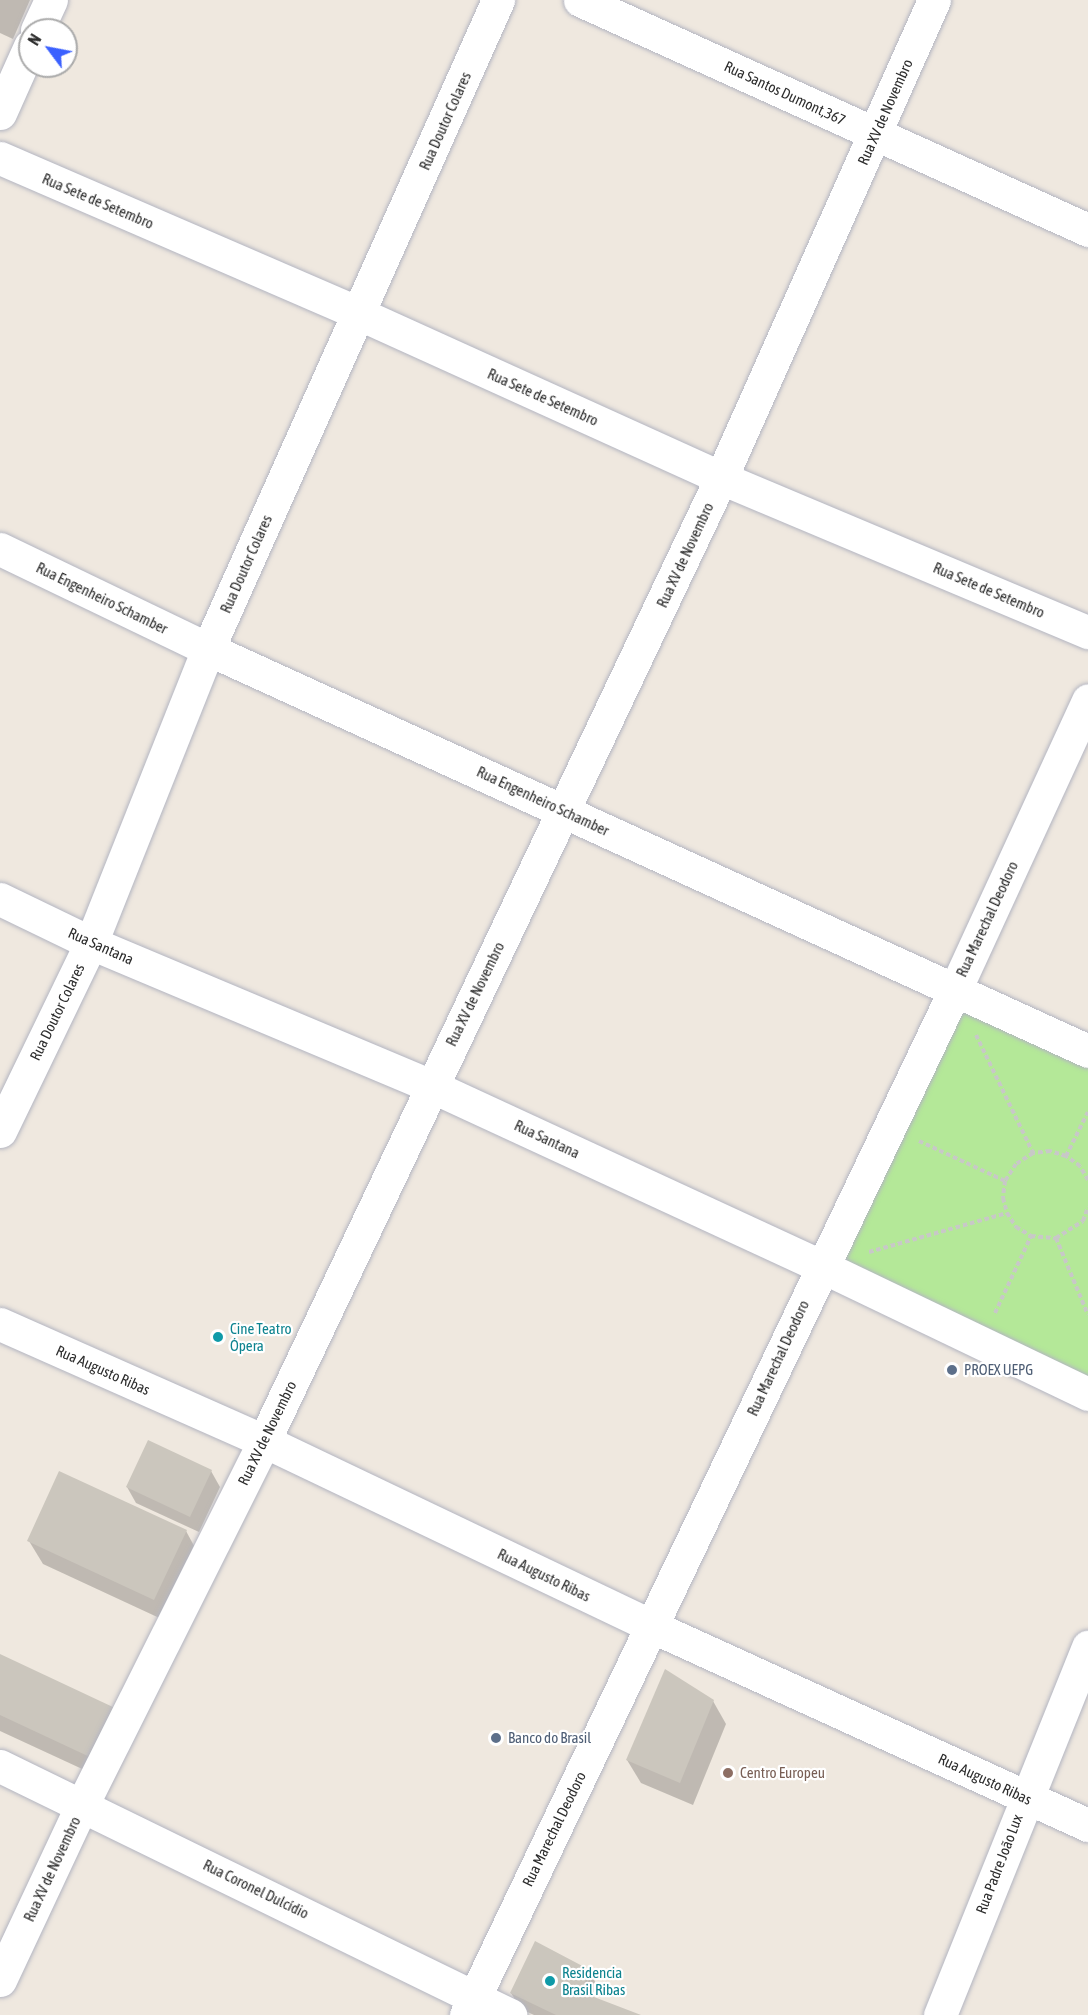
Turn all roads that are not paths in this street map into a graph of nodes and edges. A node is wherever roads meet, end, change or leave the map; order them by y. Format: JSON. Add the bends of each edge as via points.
{"nodes":[{"id":1,"x":51,"y":0,"type":"edge"},
{"id":2,"x":498,"y":0,"type":"edge"},
{"id":3,"x":580,"y":0,"type":"edge"},
{"id":4,"x":934,"y":0,"type":"edge"},
{"id":5,"x":43,"y":18,"type":"edge"},
{"id":6,"x":18,"y":73,"type":"edge"},
{"id":7,"x":0,"y":113,"type":"edge"},
{"id":8,"x":875,"y":135,"type":"junction"},
{"id":9,"x":0,"y":158,"type":"edge"},
{"id":10,"x":1088,"y":230,"type":"edge"},
{"id":11,"x":360,"y":314,"type":"junction"},
{"id":12,"x":721,"y":478,"type":"junction"},
{"id":13,"x":0,"y":549,"type":"edge"},
{"id":14,"x":1088,"y":632,"type":"edge"},
{"id":15,"x":208,"y":649,"type":"junction"},
{"id":16,"x":1088,"y":700,"type":"edge"},
{"id":17,"x":563,"y":810,"type":"junction"},
{"id":18,"x":0,"y":899,"type":"edge"},
{"id":19,"x":91,"y":943,"type":"junction"},
{"id":20,"x":954,"y":992,"type":"junction"},
{"id":21,"x":1088,"y":1051,"type":"edge"},
{"id":22,"x":431,"y":1086,"type":"junction"},
{"id":23,"x":0,"y":1131,"type":"edge"},
{"id":24,"x":821,"y":1266,"type":"junction"},
{"id":25,"x":0,"y":1324,"type":"edge"},
{"id":26,"x":1088,"y":1394,"type":"edge"},
{"id":27,"x":264,"y":1441,"type":"junction"},
{"id":28,"x":651,"y":1626,"type":"junction"},
{"id":29,"x":1088,"y":1647,"type":"edge"},
{"id":30,"x":0,"y":1766,"type":"edge"},
{"id":31,"x":1025,"y":1797,"type":"junction"},
{"id":32,"x":82,"y":1803,"type":"junction"},
{"id":33,"x":1088,"y":1825,"type":"edge"},
{"id":34,"x":0,"y":1980,"type":"edge"},
{"id":35,"x":470,"y":2006,"type":"edge"},
{"id":36,"x":510,"y":2015,"type":"edge"},
{"id":37,"x":940,"y":2015,"type":"edge"}],
"edges":[{"from":1,"to":5,"type":"street"},
{"from":2,"to":11,"type":"street","name":"Rua Doutor Colares"},
{"from":3,"to":8,"type":"street","name":"Rua Santos Dumont,367"},
{"from":4,"to":8,"type":"street","name":"Rua XV de Novembro"},
{"from":6,"to":7,"type":"street"},
{"from":8,"to":10,"type":"street","name":"Rua Santos Dumont,367"},
{"from":8,"to":12,"type":"street","name":"Rua XV de Novembro"},
{"from":9,"to":11,"type":"street","name":"Rua Sete de Setembro"},
{"from":11,"to":12,"type":"street","name":"Rua Sete de Setembro"},
{"from":11,"to":15,"type":"street","name":"Rua Doutor Colares"},
{"from":12,"to":14,"type":"street","name":"Rua Sete de Setembro"},
{"from":12,"to":17,"type":"street","name":"Rua XV de Novembro"},
{"from":13,"to":15,"type":"street","name":"Rua Engenheiro Schamber"},
{"from":15,"to":17,"type":"street","name":"Rua Engenheiro Schamber"},
{"from":15,"to":19,"type":"street","name":"Rua Doutor Colares"},
{"from":16,"to":20,"type":"street","name":"Rua Marechal Deodoro"},
{"from":17,"to":20,"type":"street","name":"Rua Engenheiro Schamber"},
{"from":17,"to":22,"type":"street","name":"Rua XV de Novembro"},
{"from":18,"to":19,"type":"street","name":"Rua Santana"},
{"from":19,"to":22,"type":"street","name":"Rua Santana"},
{"from":19,"to":23,"type":"street","name":"Rua Doutor Colares"},
{"from":20,"to":21,"type":"street","name":"Rua Engenheiro Schamber"},
{"from":20,"to":24,"type":"street","name":"Rua Marechal Deodoro"},
{"from":22,"to":24,"type":"street","name":"Rua Santana"},
{"from":22,"to":27,"type":"street","name":"Rua XV de Novembro"},
{"from":24,"to":26,"type":"street","name":"Rua Santana"},
{"from":24,"to":28,"type":"street","name":"Rua Marechal Deodoro"},
{"from":25,"to":27,"type":"street","name":"Rua Augusto Ribas"},
{"from":27,"to":28,"type":"street","name":"Rua Augusto Ribas"},
{"from":27,"to":32,"type":"street","name":"Rua XV de Novembro"},
{"from":28,"to":31,"type":"street","name":"Rua Augusto Ribas"},
{"from":28,"to":35,"type":"street","name":"Rua Marechal Deodoro"},
{"from":29,"to":31,"type":"street","name":"Rua Padre João Lux"},
{"from":30,"to":32,"type":"street","name":"Rua Coronel Dulcídio"},
{"from":31,"to":33,"type":"street","name":"Rua Augusto Ribas"},
{"from":31,"to":37,"type":"street","name":"Rua Padre João Lux"},
{"from":32,"to":34,"type":"street","name":"Rua XV de Novembro"},
{"from":32,"to":35,"type":"street","name":"Rua Coronel Dulcídio"},
{"from":35,"to":36,"type":"street","name":"Rua Coronel Dulcídio"}]}
